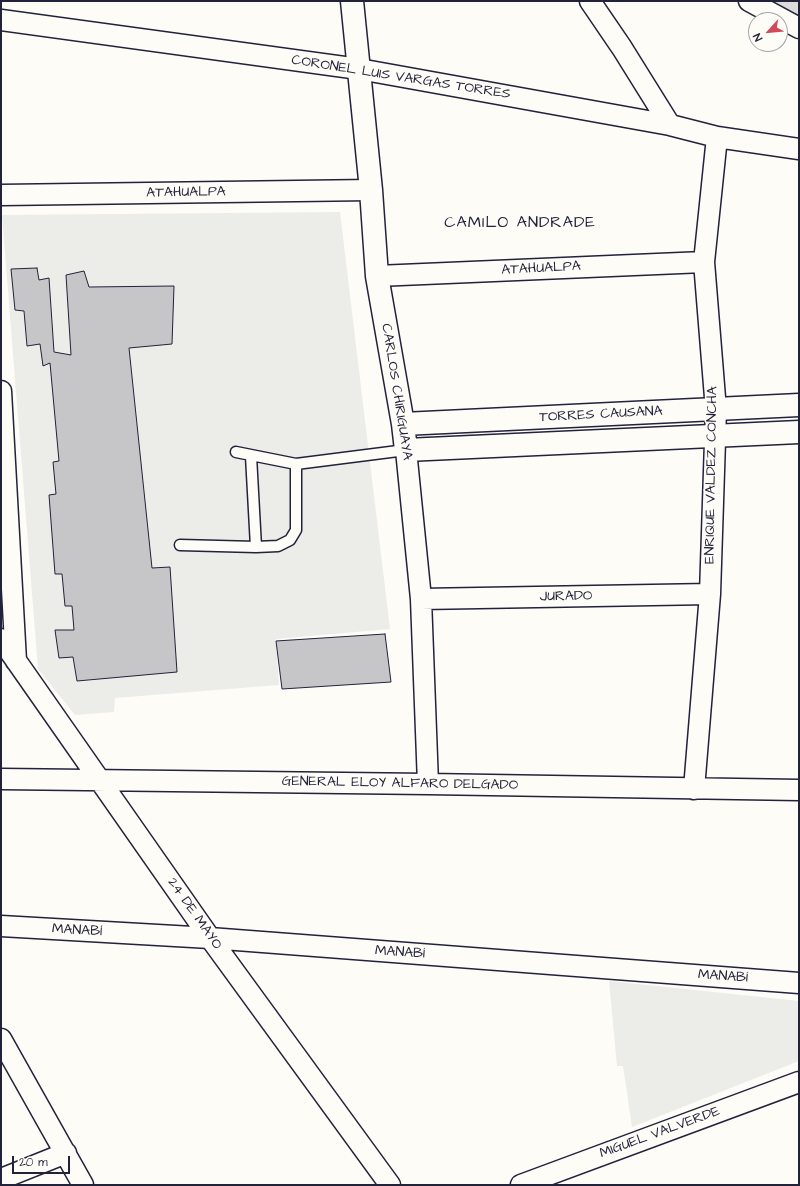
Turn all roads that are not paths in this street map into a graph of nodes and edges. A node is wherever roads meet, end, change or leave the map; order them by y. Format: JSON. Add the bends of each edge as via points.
{"nodes":[{"id":1,"x":352,"y":1,"type":"edge"},
{"id":2,"x":590,"y":1,"type":"edge"},
{"id":3,"x":749,"y":1,"type":"edge"},
{"id":4,"x":1,"y":20,"type":"edge"},
{"id":5,"x":799,"y":28,"type":"edge"},
{"id":6,"x":359,"y":69,"type":"junction"},
{"id":7,"x":670,"y":125,"type":"junction"},
{"id":8,"x":717,"y":137,"type":"junction"},
{"id":9,"x":799,"y":149,"type":"edge"},
{"id":10,"x":371,"y":190,"type":"junction"},
{"id":11,"x":1,"y":195,"type":"edge"},
{"id":12,"x":704,"y":262,"type":"junction"},
{"id":13,"x":377,"y":276,"type":"junction"},
{"id":14,"x":1,"y":390,"type":"edge"},
{"id":15,"x":799,"y":405,"type":"edge"},
{"id":16,"x":716,"y":410,"type":"junction"},
{"id":17,"x":403,"y":424,"type":"junction"},
{"id":18,"x":799,"y":432,"type":"edge"},
{"id":19,"x":715,"y":436,"type":"junction"},
{"id":20,"x":406,"y":450,"type":"junction"},
{"id":21,"x":236,"y":452,"type":"dead end"},
{"id":22,"x":251,"y":456,"type":"junction"},
{"id":23,"x":296,"y":464,"type":"junction"},
{"id":24,"x":180,"y":546,"type":"dead end"},
{"id":25,"x":256,"y":547,"type":"junction"},
{"id":26,"x":710,"y":594,"type":"junction"},
{"id":27,"x":421,"y":599,"type":"junction"},
{"id":28,"x":1,"y":639,"type":"edge"},
{"id":29,"x":16,"y":661,"type":"junction"},
{"id":30,"x":1,"y":779,"type":"edge"},
{"id":31,"x":100,"y":780,"type":"junction"},
{"id":32,"x":428,"y":784,"type":"junction"},
{"id":33,"x":694,"y":789,"type":"junction"},
{"id":34,"x":799,"y":790,"type":"edge"},
{"id":35,"x":1,"y":926,"type":"edge"},
{"id":36,"x":210,"y":938,"type":"junction"},
{"id":37,"x":799,"y":983,"type":"edge"},
{"id":38,"x":1,"y":1040,"type":"edge"},
{"id":39,"x":799,"y":1082,"type":"edge"},
{"id":40,"x":66,"y":1153,"type":"junction"},
{"id":41,"x":1,"y":1179,"type":"edge"},
{"id":42,"x":83,"y":1185,"type":"edge"},
{"id":43,"x":390,"y":1185,"type":"edge"},
{"id":44,"x":521,"y":1185,"type":"edge"}],
"edges":[{"from":1,"to":6,"type":"main road","name":"CARLOS CHIRIGUAYA"},
{"from":2,"to":7,"type":"street"},
{"from":3,"to":5,"type":"street"},
{"from":4,"to":6,"type":"street","name":"CORONEL LUIS VARGAS TORRES"},
{"from":6,"to":7,"type":"street","name":"CORONEL LUIS VARGAS TORRES"},
{"from":6,"to":10,"type":"main road","name":"CARLOS CHIRIGUAYA"},
{"from":7,"to":8,"type":"street","name":"CORONEL LUIS VARGAS TORRES"},
{"from":8,"to":9,"type":"street","name":"CORONEL LUIS VARGAS TORRES"},
{"from":8,"to":12,"type":"street","name":"ENRIQUE VALDEZ CONCHA"},
{"from":10,"to":11,"type":"street","name":"ATAHUALPA"},
{"from":10,"to":13,"type":"main road","name":"CARLOS CHIRIGUAYA"},
{"from":12,"to":13,"type":"street","name":"ATAHUALPA"},
{"from":12,"to":16,"type":"street","name":"ENRIQUE VALDEZ CONCHA"},
{"from":13,"to":17,"type":"main road","name":"CARLOS CHIRIGUAYA"},
{"from":14,"to":29,"type":"street"},
{"from":15,"to":16,"type":"main road","name":"TORRES CAUSANA"},
{"from":16,"to":17,"type":"main road","name":"TORRES CAUSANA"},
{"from":16,"to":19,"type":"street","name":"ENRIQUE VALDEZ CONCHA"},
{"from":17,"to":20,"type":"main road","name":"CARLOS CHIRIGUAYA"},
{"from":18,"to":19,"type":"main road","name":"TORRES CAUSANA"},
{"from":19,"to":20,"type":"main road","name":"TORRES CAUSANA"},
{"from":19,"to":26,"type":"street","name":"ENRIQUE VALDEZ CONCHA"},
{"from":20,"to":23,"type":"lane"},
{"from":20,"to":27,"type":"street","name":"CARLOS CHIRIGUAYA"},
{"from":21,"to":22,"type":"lane"},
{"from":22,"to":23,"type":"lane"},
{"from":22,"to":25,"type":"lane"},
{"from":23,"to":25,"type":"lane","via":[[296,530],[290,540],[278,546]]},
{"from":24,"to":25,"type":"lane"},
{"from":26,"to":27,"type":"street","name":"JURADO"},
{"from":26,"to":33,"type":"street","name":"ENRIQUE VALDEZ CONCHA"},
{"from":27,"to":32,"type":"street","name":"CARLOS CHIRIGUAYA"},
{"from":28,"to":29,"type":"street","name":"24 DE MAYO"},
{"from":29,"to":31,"type":"street","name":"24 DE MAYO"},
{"from":30,"to":31,"type":"street","name":"GENERAL ELOY ALFARO DELGADO"},
{"from":31,"to":32,"type":"street","name":"GENERAL ELOY ALFARO DELGADO"},
{"from":31,"to":36,"type":"street","name":"24 DE MAYO"},
{"from":32,"to":33,"type":"street","name":"GENERAL ELOY ALFARO DELGADO"},
{"from":33,"to":34,"type":"street","name":"GENERAL ELOY ALFARO DELGADO"},
{"from":35,"to":36,"type":"street","name":"MANABÍ"},
{"from":36,"to":37,"type":"street","name":"MANABÍ"},
{"from":36,"to":43,"type":"street","name":"24 DE MAYO"},
{"from":38,"to":40,"type":"street"},
{"from":39,"to":44,"type":"street","name":"MIGUEL VALVERDE"},
{"from":40,"to":41,"type":"street"},
{"from":40,"to":42,"type":"street"}]}
